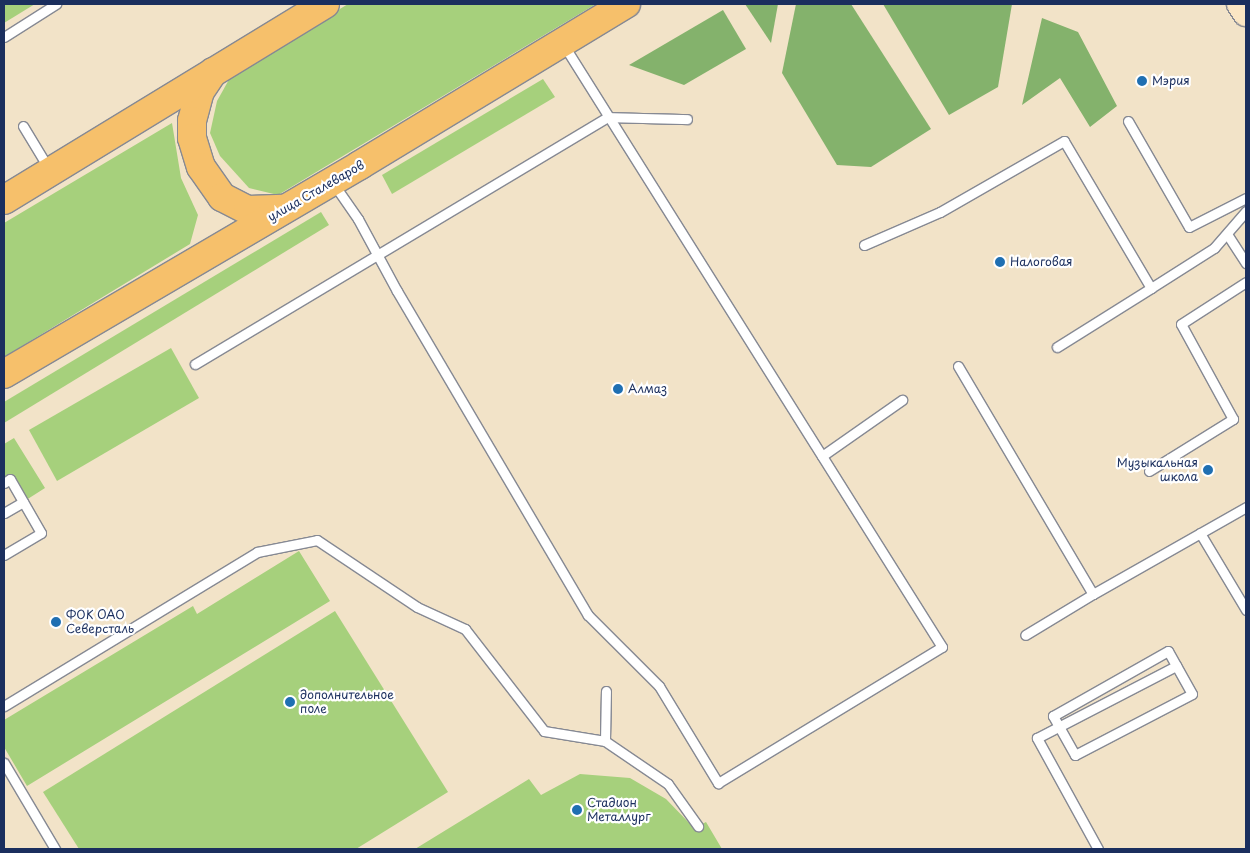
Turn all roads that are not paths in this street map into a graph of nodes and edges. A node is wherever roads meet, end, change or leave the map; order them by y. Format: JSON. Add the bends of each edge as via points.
{"nodes":[{"id":1,"x":56,"y":4,"type":"edge"},
{"id":2,"x":325,"y":4,"type":"edge"},
{"id":3,"x":1240,"y":4,"type":"edge"},
{"id":4,"x":622,"y":5,"type":"edge"},
{"id":5,"x":1246,"y":13,"type":"edge"},
{"id":6,"x":4,"y":37,"type":"edge"},
{"id":7,"x":563,"y":43,"type":"junction"},
{"id":8,"x":213,"y":72,"type":"junction"},
{"id":9,"x":608,"y":117,"type":"junction"},
{"id":10,"x":687,"y":119,"type":"dead end"},
{"id":11,"x":1128,"y":121,"type":"dead end"},
{"id":12,"x":23,"y":126,"type":"dead end"},
{"id":13,"x":50,"y":172,"type":"junction"},
{"id":14,"x":332,"y":181,"type":"junction"},
{"id":15,"x":1246,"y":198,"type":"edge"},
{"id":16,"x":4,"y":200,"type":"edge"},
{"id":17,"x":284,"y":208,"type":"junction"},
{"id":18,"x":1246,"y":211,"type":"edge"},
{"id":19,"x":1226,"y":234,"type":"junction"},
{"id":20,"x":864,"y":245,"type":"dead end"},
{"id":21,"x":376,"y":254,"type":"junction"},
{"id":22,"x":1246,"y":263,"type":"edge"},
{"id":23,"x":1246,"y":282,"type":"edge"},
{"id":24,"x":1151,"y":288,"type":"junction"},
{"id":25,"x":1057,"y":346,"type":"dead end"},
{"id":26,"x":195,"y":364,"type":"dead end"},
{"id":27,"x":958,"y":366,"type":"dead end"},
{"id":28,"x":4,"y":374,"type":"edge"},
{"id":29,"x":902,"y":400,"type":"dead end"},
{"id":30,"x":822,"y":456,"type":"junction"},
{"id":31,"x":1149,"y":471,"type":"dead end"},
{"id":32,"x":4,"y":483,"type":"edge"},
{"id":33,"x":23,"y":502,"type":"junction"},
{"id":34,"x":1246,"y":507,"type":"edge"},
{"id":35,"x":4,"y":513,"type":"edge"},
{"id":36,"x":1200,"y":533,"type":"junction"},
{"id":37,"x":4,"y":555,"type":"edge"},
{"id":38,"x":1093,"y":594,"type":"junction"},
{"id":39,"x":1246,"y":610,"type":"edge"},
{"id":40,"x":1025,"y":635,"type":"dead end"},
{"id":41,"x":1176,"y":666,"type":"junction"},
{"id":42,"x":606,"y":691,"type":"dead end"},
{"id":43,"x":4,"y":706,"type":"edge"},
{"id":44,"x":1059,"y":728,"type":"junction"},
{"id":45,"x":605,"y":741,"type":"junction"},
{"id":46,"x":4,"y":763,"type":"edge"},
{"id":47,"x":698,"y":826,"type":"dead end"},
{"id":48,"x":55,"y":849,"type":"edge"},
{"id":49,"x":1098,"y":849,"type":"edge"}],
"edges":[{"from":1,"to":6,"type":"lane"},
{"from":2,"to":8,"type":"main road"},
{"from":3,"to":5,"type":"main road"},
{"from":4,"to":7,"type":"main road","name":"улица Сталеваров"},
{"from":7,"to":9,"type":"lane"},
{"from":7,"to":14,"type":"main road","name":"улица Сталеваров"},
{"from":8,"to":13,"type":"main road"},
{"from":8,"to":17,"type":"main road","via":[[200,91],[192,121],[192,138],[201,167],[222,197],[248,210]]},
{"from":9,"to":10,"type":"lane"},
{"from":9,"to":21,"type":"lane"},
{"from":9,"to":30,"type":"lane"},
{"from":11,"to":15,"type":"lane","via":[[1188,227]]},
{"from":12,"to":13,"type":"lane"},
{"from":13,"to":16,"type":"main road"},
{"from":14,"to":17,"type":"main road","name":"улица Сталеваров"},
{"from":14,"to":21,"type":"lane","via":[[358,219]]},
{"from":17,"to":28,"type":"main road","name":"улица Сталеваров"},
{"from":18,"to":19,"type":"lane"},
{"from":19,"to":22,"type":"lane"},
{"from":19,"to":24,"type":"lane","via":[[1214,248]]},
{"from":20,"to":24,"type":"lane","via":[[940,212],[1064,141]]},
{"from":21,"to":26,"type":"lane"},
{"from":21,"to":30,"type":"lane","via":[[588,615],[659,686],[718,783],[942,647]]},
{"from":23,"to":31,"type":"lane","via":[[1181,324],[1233,419]]},
{"from":24,"to":25,"type":"lane"},
{"from":27,"to":38,"type":"lane"},
{"from":29,"to":30,"type":"lane"},
{"from":32,"to":33,"type":"lane","via":[[10,479]]},
{"from":33,"to":35,"type":"lane"},
{"from":33,"to":37,"type":"lane","via":[[42,533]]},
{"from":34,"to":36,"type":"lane"},
{"from":36,"to":38,"type":"lane"},
{"from":36,"to":39,"type":"lane"},
{"from":38,"to":40,"type":"lane"},
{"from":41,"to":44,"type":"lane"},
{"from":41,"to":44,"type":"lane","via":[[1168,651],[1053,716]]},
{"from":41,"to":44,"type":"lane","via":[[1192,694],[1075,755]]},
{"from":42,"to":45,"type":"lane"},
{"from":43,"to":45,"type":"lane","via":[[257,552],[317,540],[417,607],[465,629],[544,731]]},
{"from":44,"to":49,"type":"lane","via":[[1038,738]]},
{"from":45,"to":47,"type":"lane","via":[[668,784]]},
{"from":46,"to":48,"type":"lane"}]}
